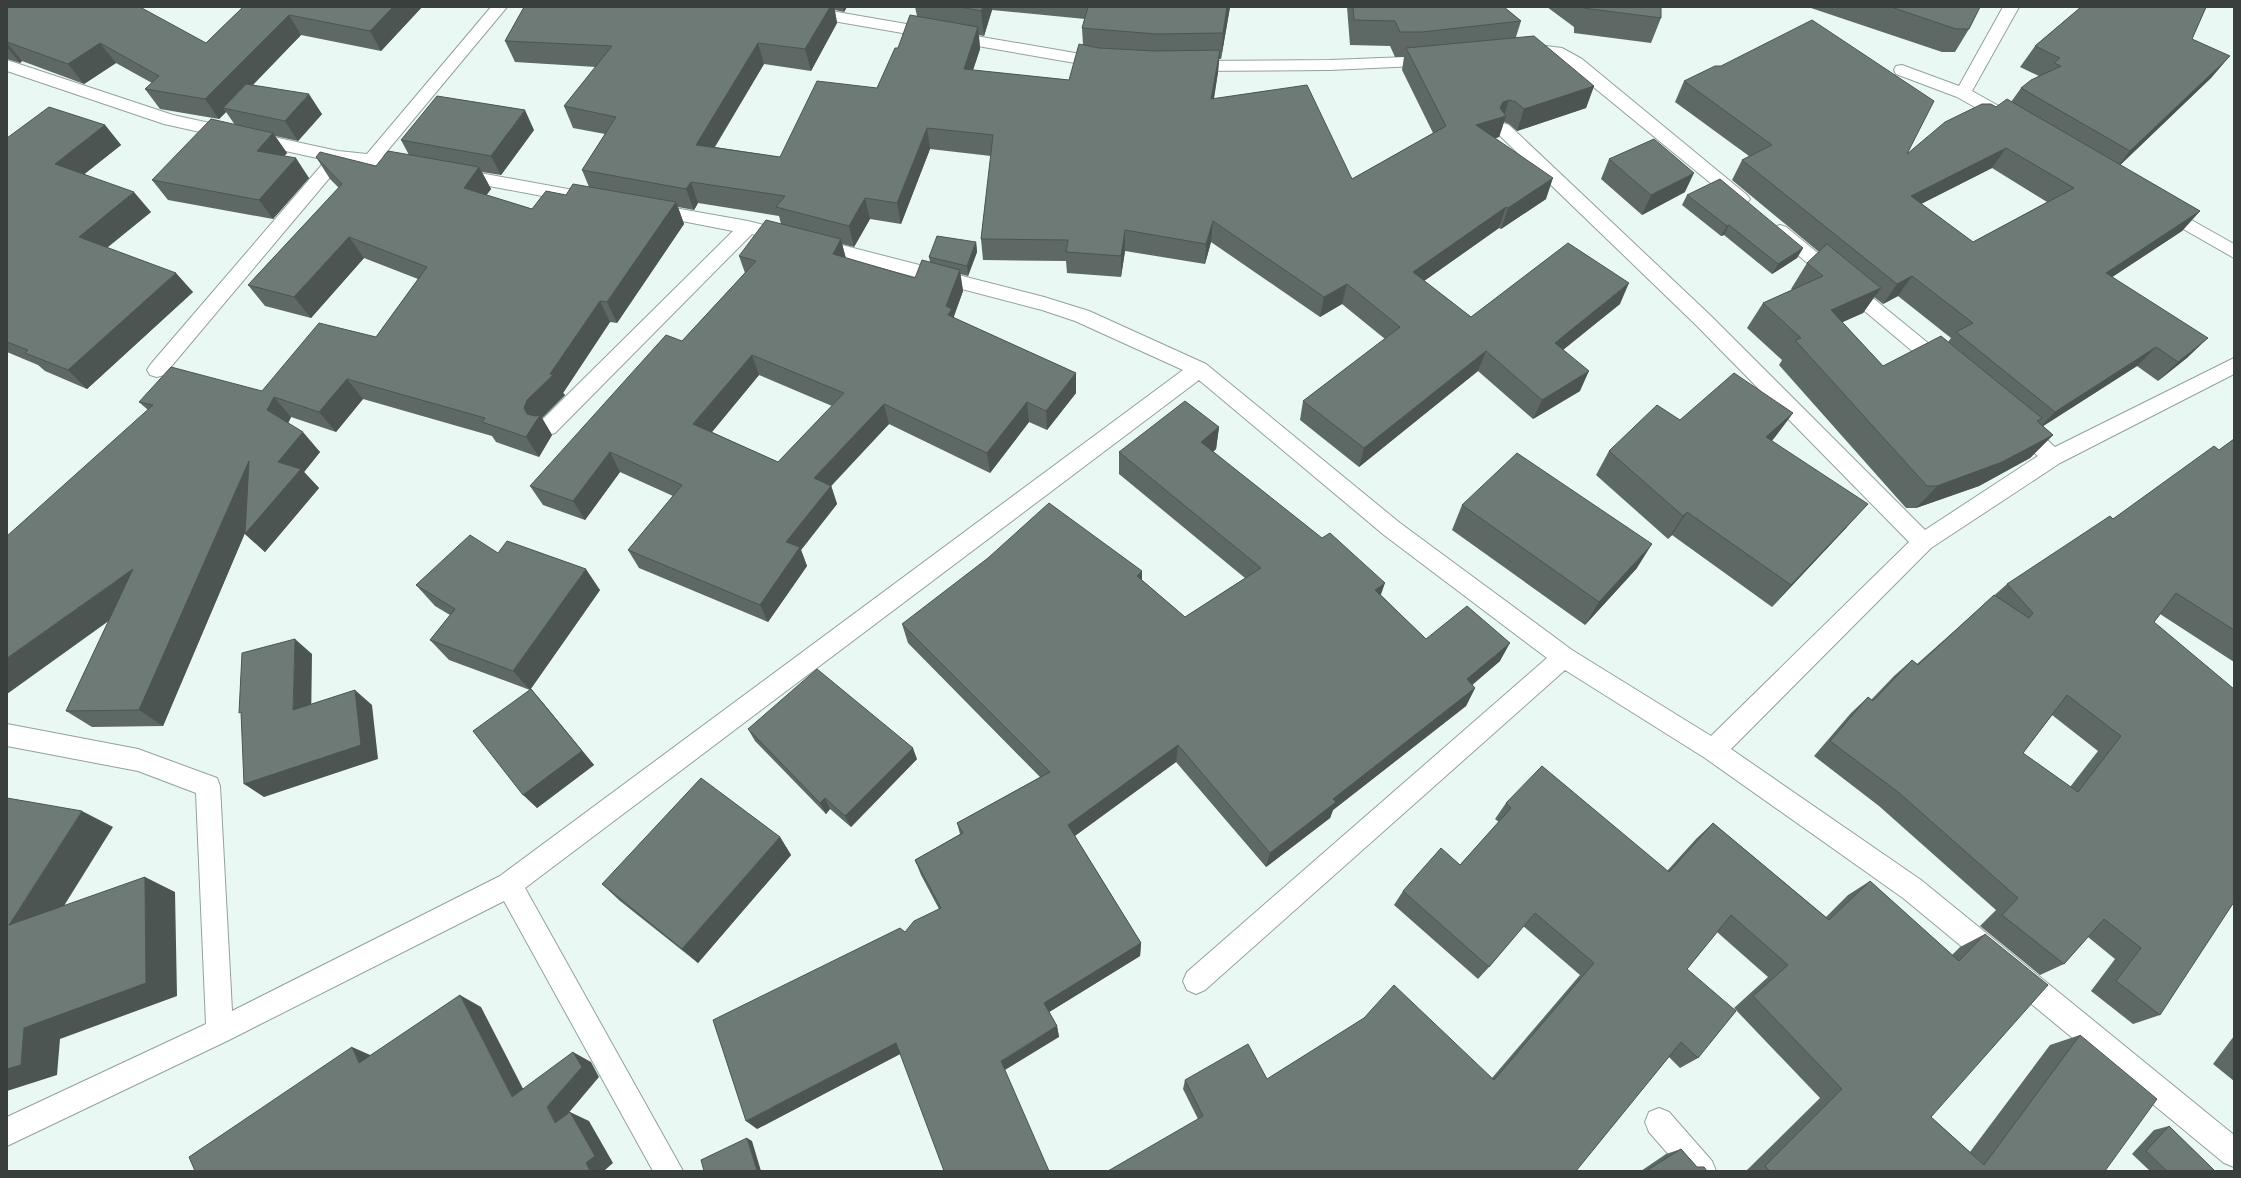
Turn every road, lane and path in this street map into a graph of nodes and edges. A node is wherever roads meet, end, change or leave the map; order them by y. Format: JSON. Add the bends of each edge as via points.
{"nodes":[{"id":1,"x":499,"y":7,"type":"edge"},
{"id":2,"x":781,"y":7,"type":"edge"},
{"id":3,"x":2012,"y":7,"type":"edge"},
{"id":4,"x":1506,"y":53,"type":"edge"},
{"id":5,"x":1446,"y":59,"type":"edge"},
{"id":6,"x":1123,"y":64,"type":"edge"},
{"id":7,"x":7,"y":65,"type":"edge"},
{"id":8,"x":1171,"y":66,"type":"edge"},
{"id":9,"x":1902,"y":70,"type":"dead end"},
{"id":10,"x":1963,"y":93,"type":"junction"},
{"id":11,"x":1503,"y":129,"type":"edge"},
{"id":12,"x":2026,"y":129,"type":"edge"},
{"id":13,"x":338,"y":157,"type":"junction"},
{"id":14,"x":372,"y":160,"type":"junction"},
{"id":15,"x":2147,"y":200,"type":"edge"},
{"id":16,"x":748,"y":227,"type":"junction"},
{"id":17,"x":2234,"y":252,"type":"edge"},
{"id":18,"x":2234,"y":365,"type":"edge"},
{"id":19,"x":1199,"y":369,"type":"junction"},
{"id":20,"x":157,"y":370,"type":"dead end"},
{"id":21,"x":1956,"y":376,"type":"edge"},
{"id":22,"x":2004,"y":416,"type":"edge"},
{"id":23,"x":548,"y":427,"type":"dead end"},
{"id":24,"x":2053,"y":457,"type":"junction"},
{"id":25,"x":1923,"y":542,"type":"junction"},
{"id":26,"x":1564,"y":656,"type":"junction"},
{"id":27,"x":7,"y":735,"type":"edge"},
{"id":28,"x":1713,"y":750,"type":"junction"},
{"id":29,"x":509,"y":885,"type":"junction"},
{"id":30,"x":1196,"y":981,"type":"dead end"},
{"id":31,"x":220,"y":1031,"type":"junction"},
{"id":32,"x":1659,"y":1122,"type":"dead end"},
{"id":33,"x":7,"y":1132,"type":"edge"},
{"id":34,"x":2234,"y":1153,"type":"edge"},
{"id":35,"x":669,"y":1171,"type":"edge"},
{"id":36,"x":1702,"y":1171,"type":"edge"}],
"edges":[{"from":1,"to":14,"type":"street"},
{"from":2,"to":6,"type":"street","via":[[1100,63]]},
{"from":3,"to":10,"type":"street"},
{"from":4,"to":21,"type":"street","via":[[1543,49],[1560,52],[1576,63]]},
{"from":5,"to":8,"type":"street","via":[[1330,65]]},
{"from":7,"to":13,"type":"street","via":[[170,120]]},
{"from":9,"to":10,"type":"street"},
{"from":10,"to":12,"type":"street"},
{"from":11,"to":25,"type":"street","via":[[1703,320]]},
{"from":13,"to":14,"type":"street"},
{"from":13,"to":20,"type":"street"},
{"from":14,"to":16,"type":"street"},
{"from":15,"to":17,"type":"street"},
{"from":16,"to":19,"type":"street","via":[[1044,304],[1082,316]]},
{"from":16,"to":23,"type":"street"},
{"from":18,"to":24,"type":"street"},
{"from":19,"to":26,"type":"street","via":[[1392,529]]},
{"from":19,"to":29,"type":"street"},
{"from":22,"to":24,"type":"street"},
{"from":24,"to":25,"type":"street"},
{"from":25,"to":28,"type":"street"},
{"from":26,"to":28,"type":"street"},
{"from":26,"to":30,"type":"street"},
{"from":27,"to":31,"type":"street","via":[[138,760],[208,786]]},
{"from":28,"to":34,"type":"street","via":[[1912,889]]},
{"from":29,"to":31,"type":"street"},
{"from":29,"to":35,"type":"street"},
{"from":31,"to":33,"type":"street"},
{"from":32,"to":36,"type":"street"}]}
